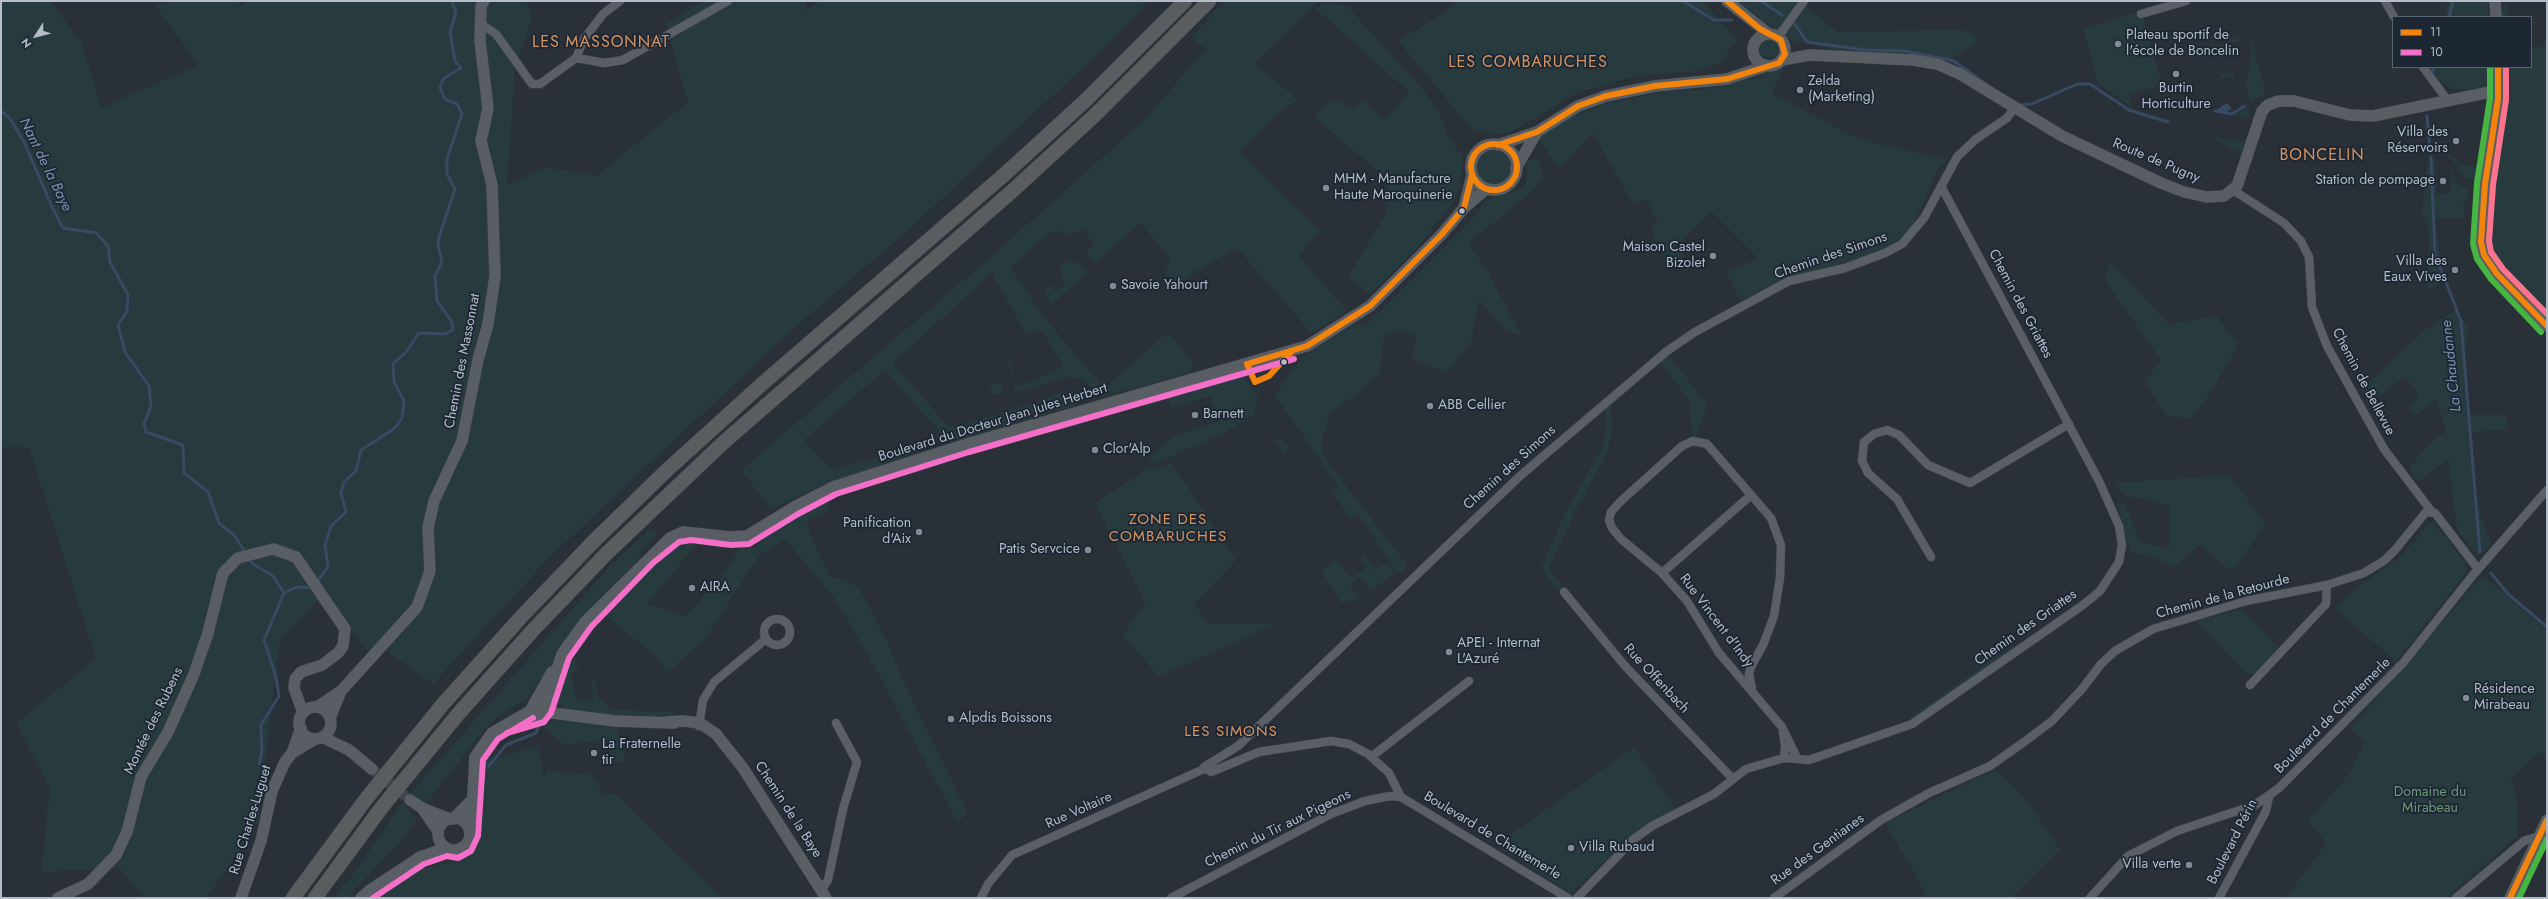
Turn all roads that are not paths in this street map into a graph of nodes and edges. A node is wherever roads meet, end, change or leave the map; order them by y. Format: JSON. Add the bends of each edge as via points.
{"nodes":[{"id":1,"x":484,"y":1,"type":"edge"},
{"id":2,"x":620,"y":1,"type":"edge"},
{"id":3,"x":728,"y":1,"type":"edge"},
{"id":4,"x":1185,"y":1,"type":"edge"},
{"id":5,"x":1209,"y":1,"type":"edge"},
{"id":6,"x":1727,"y":1,"type":"edge"},
{"id":7,"x":1804,"y":1,"type":"edge"},
{"id":8,"x":2186,"y":1,"type":"edge"},
{"id":9,"x":2385,"y":1,"type":"edge"},
{"id":10,"x":2495,"y":1,"type":"edge"},
{"id":11,"x":2141,"y":14,"type":"dead end"},
{"id":12,"x":1743,"y":15,"type":"junction"},
{"id":13,"x":2393,"y":16,"type":"edge"},
{"id":14,"x":2496,"y":16,"type":"edge"},
{"id":15,"x":481,"y":24,"type":"junction"},
{"id":16,"x":1777,"y":38,"type":"junction"},
{"id":17,"x":1754,"y":47,"type":"junction"},
{"id":18,"x":1810,"y":55,"type":"junction"},
{"id":19,"x":576,"y":58,"type":"junction"},
{"id":20,"x":1782,"y":60,"type":"junction"},
{"id":21,"x":1766,"y":66,"type":"junction"},
{"id":22,"x":2424,"y":68,"type":"edge"},
{"id":23,"x":2498,"y":72,"type":"edge"},
{"id":24,"x":1727,"y":79,"type":"junction"},
{"id":25,"x":2491,"y":98,"type":"junction"},
{"id":26,"x":2448,"y":101,"type":"junction"},
{"id":27,"x":2014,"y":108,"type":"junction"},
{"id":28,"x":1537,"y":132,"type":"junction"},
{"id":29,"x":1498,"y":145,"type":"junction"},
{"id":30,"x":1516,"y":168,"type":"junction"},
{"id":31,"x":1472,"y":175,"type":"junction"},
{"id":32,"x":1941,"y":186,"type":"junction"},
{"id":33,"x":1486,"y":189,"type":"junction"},
{"id":34,"x":2233,"y":190,"type":"junction"},
{"id":35,"x":1464,"y":208,"type":"junction"},
{"id":36,"x":2547,"y":326,"type":"edge"},
{"id":37,"x":2069,"y":424,"type":"junction"},
{"id":38,"x":2547,"y":490,"type":"edge"},
{"id":39,"x":1750,"y":496,"type":"junction"},
{"id":40,"x":2425,"y":515,"type":"junction"},
{"id":41,"x":2439,"y":518,"type":"junction"},
{"id":42,"x":1931,"y":557,"type":"dead end"},
{"id":43,"x":2478,"y":569,"type":"junction"},
{"id":44,"x":1662,"y":572,"type":"junction"},
{"id":45,"x":2324,"y":585,"type":"junction"},
{"id":46,"x":1564,"y":592,"type":"dead end"},
{"id":47,"x":766,"y":638,"type":"dead end"},
{"id":48,"x":1733,"y":667,"type":"junction"},
{"id":49,"x":1751,"y":667,"type":"junction"},
{"id":50,"x":1469,"y":681,"type":"dead end"},
{"id":51,"x":2250,"y":685,"type":"dead end"},
{"id":52,"x":1752,"y":688,"type":"junction"},
{"id":53,"x":341,"y":691,"type":"junction"},
{"id":54,"x":310,"y":709,"type":"junction"},
{"id":55,"x":537,"y":713,"type":"junction"},
{"id":56,"x":330,"y":722,"type":"junction"},
{"id":57,"x":836,"y":723,"type":"dead end"},
{"id":58,"x":697,"y":724,"type":"junction"},
{"id":59,"x":1782,"y":727,"type":"junction"},
{"id":60,"x":301,"y":728,"type":"junction"},
{"id":61,"x":318,"y":738,"type":"junction"},
{"id":62,"x":348,"y":750,"type":"junction"},
{"id":63,"x":292,"y":753,"type":"junction"},
{"id":64,"x":1371,"y":757,"type":"junction"},
{"id":65,"x":1784,"y":758,"type":"junction"},
{"id":66,"x":1797,"y":758,"type":"junction"},
{"id":67,"x":372,"y":769,"type":"tunnel mouth"},
{"id":68,"x":1204,"y":769,"type":"junction"},
{"id":69,"x":1392,"y":776,"type":"junction"},
{"id":70,"x":1733,"y":779,"type":"junction"},
{"id":71,"x":1390,"y":796,"type":"junction"},
{"id":72,"x":1401,"y":797,"type":"junction"},
{"id":73,"x":2269,"y":797,"type":"junction"},
{"id":74,"x":410,"y":800,"type":"tunnel mouth"},
{"id":75,"x":472,"y":801,"type":"junction"},
{"id":76,"x":422,"y":808,"type":"junction"},
{"id":77,"x":452,"y":819,"type":"junction"},
{"id":78,"x":2547,"y":820,"type":"edge"},
{"id":79,"x":1876,"y":823,"type":"joint"},
{"id":80,"x":469,"y":829,"type":"junction"},
{"id":81,"x":438,"y":833,"type":"junction"},
{"id":82,"x":2538,"y":836,"type":"junction"},
{"id":83,"x":446,"y":848,"type":"junction"},
{"id":84,"x":420,"y":857,"type":"junction"},
{"id":85,"x":824,"y":888,"type":"edge"},
{"id":86,"x":58,"y":898,"type":"edge"},
{"id":87,"x":241,"y":898,"type":"edge"},
{"id":88,"x":293,"y":898,"type":"edge"},
{"id":89,"x":315,"y":898,"type":"edge"},
{"id":90,"x":361,"y":898,"type":"edge"},
{"id":91,"x":981,"y":898,"type":"edge"},
{"id":92,"x":1171,"y":898,"type":"edge"},
{"id":93,"x":1568,"y":898,"type":"edge"},
{"id":94,"x":1577,"y":898,"type":"edge"},
{"id":95,"x":1774,"y":898,"type":"edge"},
{"id":96,"x":2090,"y":898,"type":"edge"},
{"id":97,"x":2219,"y":898,"type":"edge"},
{"id":98,"x":2456,"y":898,"type":"edge"},
{"id":99,"x":2510,"y":898,"type":"edge"}],
"edges":[{"from":1,"to":15,"type":"street","name":"Chemin des Massonnat","via":[[481,6]]},
{"from":2,"to":19,"type":"street","via":[[603,14],[584,39]]},
{"from":3,"to":19,"type":"street","via":[[623,60],[605,63]]},
{"from":4,"to":88,"type":"highway","via":[[1057,127],[740,404],[593,542],[443,704],[366,799]]},
{"from":5,"to":89,"type":"highway","via":[[1095,116],[730,437],[606,554],[534,628],[459,713],[382,807]]},
{"from":6,"to":12,"type":"street","name":"Route de Pugny"},
{"from":7,"to":16,"type":"street"},
{"from":8,"to":11,"type":"street"},
{"from":9,"to":13,"type":"street"},
{"from":10,"to":14,"type":"street"},
{"from":12,"to":16,"type":"street","name":"Route de Pugny"},
{"from":12,"to":17,"type":"street","name":"Route de Pugny","via":[[1750,26]]},
{"from":15,"to":19,"type":"street","via":[[496,34],[532,84],[540,84]]},
{"from":15,"to":53,"type":"street","name":"Chemin des Massonnat","via":[[480,41],[488,108],[481,141],[492,185],[495,276],[488,324],[462,441],[434,501],[428,528],[430,571],[417,607]]},
{"from":16,"to":17,"type":"street","via":[[1760,38]]},
{"from":16,"to":18,"type":"street","name":"Route de Pugny"},
{"from":16,"to":20,"type":"street","via":[[1785,54]]},
{"from":17,"to":21,"type":"street","via":[[1758,62]]},
{"from":17,"to":24,"type":"street","via":[[1742,69]]},
{"from":18,"to":20,"type":"street","name":"Route de Pugny"},
{"from":18,"to":27,"type":"street","name":"Route de Pugny","via":[[1913,60],[1937,64],[1960,74]]},
{"from":20,"to":21,"type":"street","via":[[1775,66]]},
{"from":21,"to":24,"type":"street"},
{"from":22,"to":26,"type":"street"},
{"from":23,"to":25,"type":"street"},
{"from":24,"to":28,"type":"street","via":[[1655,86],[1606,96],[1578,106]]},
{"from":25,"to":26,"type":"street","via":[[2474,96]]},
{"from":25,"to":36,"type":"street","via":[[2495,120],[2480,231],[2482,249],[2497,274]]},
{"from":26,"to":34,"type":"street","via":[[2373,116],[2350,114],[2294,101],[2279,101],[2262,111],[2243,172]]},
{"from":27,"to":32,"type":"street","name":"Chemin des Simons","via":[[2007,118],[1976,139],[1957,157]]},
{"from":27,"to":34,"type":"street","name":"Route de Pugny","via":[[2062,136],[2184,192],[2218,197]]},
{"from":28,"to":29,"type":"street"},
{"from":28,"to":30,"type":"street"},
{"from":29,"to":30,"type":"street","via":[[1509,151]]},
{"from":29,"to":31,"type":"street","via":[[1486,146],[1475,154],[1472,160]]},
{"from":30,"to":33,"type":"street","via":[[1509,184],[1498,190]]},
{"from":31,"to":33,"type":"street","via":[[1475,181]]},
{"from":31,"to":35,"type":"street","name":"Boulevard du Docteur Jean Jules Herbert"},
{"from":32,"to":37,"type":"street","name":"Chemin des Griattes"},
{"from":32,"to":68,"type":"street","name":"Chemin des Simons","via":[[1924,218],[1902,244],[1845,268],[1789,281],[1695,332],[1626,383],[1481,512],[1238,746],[1206,764]]},
{"from":33,"to":35,"type":"street"},
{"from":34,"to":40,"type":"street","name":"Chemin de Bellevue","via":[[2284,222],[2302,241],[2309,257],[2312,307],[2327,346],[2384,449]]},
{"from":35,"to":55,"type":"street","name":"Boulevard du Docteur Jean Jules Herbert","via":[[1442,234],[1370,306],[1307,346],[967,444],[833,487],[794,506],[747,536],[731,537],[691,532],[676,534],[657,549],[585,622],[562,654]]},
{"from":37,"to":42,"type":"street","via":[[1970,483],[1928,465],[1899,435],[1888,430],[1874,434],[1864,442],[1862,461],[1868,473],[1897,499]]},
{"from":37,"to":66,"type":"street","name":"Chemin des Griattes","via":[[2119,526],[2122,545],[2119,562],[2100,591],[1912,724],[1809,760]]},
{"from":38,"to":43,"type":"street","name":"Boulevard de Chantemerle"},
{"from":39,"to":44,"type":"street"},
{"from":39,"to":44,"type":"street","name":"Rue Vincent d'Indy","via":[[1707,444],[1693,441],[1682,446],[1621,501],[1611,512],[1609,520],[1621,539]]},
{"from":39,"to":49,"type":"street","name":"Rue Vincent d'Indy","via":[[1771,518],[1781,545],[1780,578],[1774,616],[1764,645]]},
{"from":40,"to":41,"type":"street","name":"Chemin de Bellevue"},
{"from":40,"to":41,"type":"street"},
{"from":40,"to":45,"type":"street","name":"Chemin de la Retourde","via":[[2385,560],[2364,573]]},
{"from":41,"to":43,"type":"street"},
{"from":43,"to":73,"type":"street","name":"Boulevard de Chantemerle","via":[[2403,663]]},
{"from":44,"to":48,"type":"street","name":"Rue Vincent d'Indy","via":[[1686,601],[1720,653]]},
{"from":45,"to":51,"type":"street","via":[[2326,604]]},
{"from":45,"to":79,"type":"street","name":"Chemin de la Retourde","via":[[2189,616],[2137,637],[2101,664],[2082,689],[2052,720],[2024,742],[1990,766],[1929,793]]},
{"from":46,"to":70,"type":"street","name":"Rue Offenbach","via":[[1625,666]]},
{"from":47,"to":58,"type":"street","via":[[714,682],[704,700]]},
{"from":48,"to":49,"type":"street"},
{"from":48,"to":52,"type":"street","name":"Rue Vincent d'Indy"},
{"from":49,"to":52,"type":"street","name":"Rue Vincent d'Indy","via":[[1749,674]]},
{"from":50,"to":64,"type":"street"},
{"from":52,"to":59,"type":"street","name":"Rue Vincent d'Indy"},
{"from":53,"to":54,"type":"street","name":"Chemin des Massonnat"},
{"from":53,"to":56,"type":"street","name":"Chemin des Massonnat"},
{"from":54,"to":56,"type":"street","via":[[325,710]]},
{"from":54,"to":60,"type":"street","via":[[300,719]]},
{"from":54,"to":86,"type":"street","name":"Montée des Rubens","via":[[296,697],[295,679],[300,672],[322,665],[344,646],[345,629],[296,557],[273,549],[238,558],[223,573],[208,633],[194,674],[168,732],[141,777],[127,832],[116,855],[88,884]]},
{"from":55,"to":58,"type":"street","via":[[615,721]]},
{"from":55,"to":75,"type":"street","via":[[505,725],[492,733],[475,757]]},
{"from":56,"to":61,"type":"street"},
{"from":56,"to":62,"type":"street"},
{"from":57,"to":85,"type":"street","via":[[857,762]]},
{"from":58,"to":85,"type":"street","name":"Chemin de la Baye","via":[[721,740],[743,768]]},
{"from":59,"to":65,"type":"street","name":"Rue Vincent d'Indy"},
{"from":59,"to":66,"type":"street"},
{"from":60,"to":61,"type":"street","via":[[305,735]]},
{"from":60,"to":63,"type":"street","name":"Rue Charles-Luguet"},
{"from":61,"to":62,"type":"street"},
{"from":61,"to":63,"type":"street","name":"Rue Charles-Luguet"},
{"from":62,"to":67,"type":"street"},
{"from":63,"to":87,"type":"street","name":"Rue Charles-Luguet","via":[[285,762],[272,791],[261,841]]},
{"from":64,"to":68,"type":"street","via":[[1350,744],[1330,741],[1259,752],[1211,772]]},
{"from":64,"to":69,"type":"street"},
{"from":65,"to":66,"type":"street","name":"Chemin des Griattes"},
{"from":65,"to":70,"type":"street","name":"Chemin des Griattes","via":[[1746,769]]},
{"from":68,"to":91,"type":"street","name":"Rue Voltaire","via":[[1012,855],[988,884]]},
{"from":69,"to":71,"type":"street"},
{"from":69,"to":72,"type":"street"},
{"from":70,"to":94,"type":"street","name":"Chemin des Griattes","via":[[1714,794],[1652,826],[1634,839]]},
{"from":71,"to":72,"type":"street","name":"Chemin du Tir aux Pigeons"},
{"from":71,"to":92,"type":"street","name":"Chemin du Tir aux Pigeons","via":[[1365,801],[1331,814]]},
{"from":72,"to":93,"type":"street","name":"Boulevard de Chantemerle"},
{"from":73,"to":96,"type":"street","name":"Boulevard de Chantemerle","via":[[2218,819],[2177,831],[2133,853],[2119,864]]},
{"from":73,"to":97,"type":"street","name":"Boulevard Périn","via":[[2266,811]]},
{"from":74,"to":76,"type":"street"},
{"from":75,"to":77,"type":"street"},
{"from":75,"to":80,"type":"street"},
{"from":76,"to":77,"type":"street"},
{"from":76,"to":81,"type":"street"},
{"from":77,"to":80,"type":"street","via":[[463,822]]},
{"from":77,"to":81,"type":"street","via":[[441,825]]},
{"from":78,"to":82,"type":"street"},
{"from":79,"to":95,"type":"street","name":"Rue des Gentianes"},
{"from":80,"to":83,"type":"street","via":[[469,838],[465,845],[456,850]]},
{"from":81,"to":83,"type":"street"},
{"from":81,"to":84,"type":"street"},
{"from":82,"to":98,"type":"street","via":[[2524,841]]},
{"from":82,"to":99,"type":"street"},
{"from":83,"to":84,"type":"street"},
{"from":84,"to":90,"type":"street"}]}
